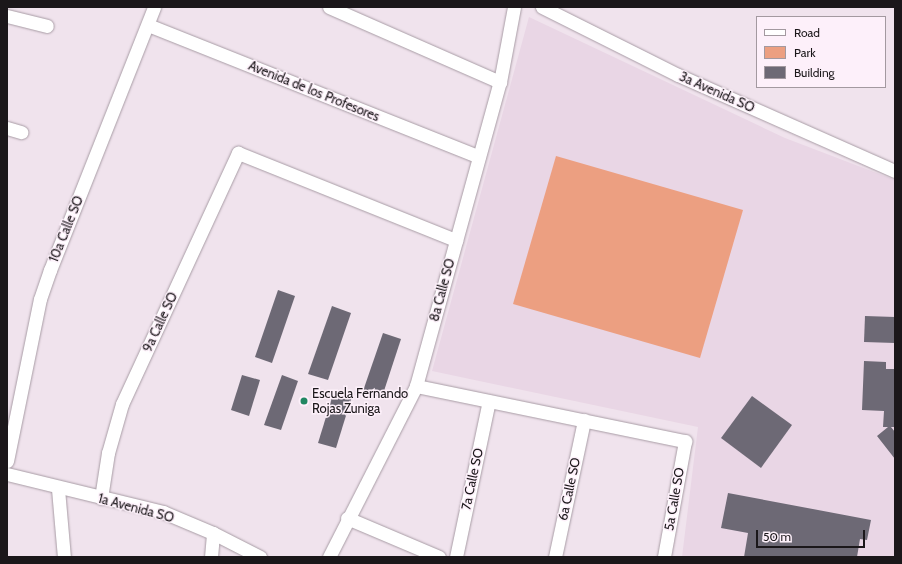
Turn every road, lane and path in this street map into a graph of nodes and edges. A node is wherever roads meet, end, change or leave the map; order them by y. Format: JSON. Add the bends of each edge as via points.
{"nodes":[{"id":1,"x":154,"y":7,"type":"edge"},
{"id":2,"x":329,"y":7,"type":"edge"},
{"id":3,"x":514,"y":7,"type":"edge"},
{"id":4,"x":542,"y":7,"type":"edge"},
{"id":5,"x":7,"y":16,"type":"edge"},
{"id":6,"x":148,"y":25,"type":"junction"},
{"id":7,"x":47,"y":26,"type":"dead end"},
{"id":8,"x":500,"y":82,"type":"junction"},
{"id":9,"x":7,"y":128,"type":"edge"},
{"id":10,"x":21,"y":132,"type":"dead end"},
{"id":11,"x":479,"y":157,"type":"junction"},
{"id":12,"x":895,"y":171,"type":"edge"},
{"id":13,"x":456,"y":240,"type":"junction"},
{"id":14,"x":416,"y":386,"type":"junction"},
{"id":15,"x":489,"y":401,"type":"junction"},
{"id":16,"x":584,"y":420,"type":"junction"},
{"id":17,"x":7,"y":461,"type":"edge"},
{"id":18,"x":7,"y":474,"type":"edge"},
{"id":19,"x":58,"y":489,"type":"junction"},
{"id":20,"x":101,"y":498,"type":"junction"},
{"id":21,"x":347,"y":518,"type":"junction"},
{"id":22,"x":213,"y":533,"type":"junction"},
{"id":23,"x":64,"y":557,"type":"edge"},
{"id":24,"x":211,"y":557,"type":"edge"},
{"id":25,"x":260,"y":557,"type":"edge"},
{"id":26,"x":329,"y":557,"type":"edge"},
{"id":27,"x":439,"y":557,"type":"edge"},
{"id":28,"x":456,"y":557,"type":"edge"},
{"id":29,"x":555,"y":557,"type":"edge"},
{"id":30,"x":664,"y":557,"type":"edge"}],
"edges":[{"from":1,"to":6,"type":"street","name":"10a Calle SO"},
{"from":2,"to":8,"type":"street"},
{"from":3,"to":8,"type":"street","name":"8a Calle SO"},
{"from":4,"to":12,"type":"street","name":"3a Avenida SO","via":[[678,75]]},
{"from":5,"to":7,"type":"street"},
{"from":6,"to":11,"type":"street","name":"Avenida de los Profesores"},
{"from":6,"to":17,"type":"street","name":"10a Calle SO","via":[[40,299]]},
{"from":8,"to":11,"type":"street","name":"8a Calle SO"},
{"from":9,"to":10,"type":"street"},
{"from":11,"to":13,"type":"street","name":"8a Calle SO"},
{"from":13,"to":14,"type":"street","name":"8a Calle SO"},
{"from":13,"to":20,"type":"street","name":"9a Calle SO","via":[[238,153],[122,404],[108,453]]},
{"from":14,"to":15,"type":"street"},
{"from":14,"to":21,"type":"street","name":"8a Calle SO"},
{"from":15,"to":16,"type":"street"},
{"from":15,"to":28,"type":"street","name":"7a Calle SO"},
{"from":16,"to":29,"type":"street","name":"6a Calle SO"},
{"from":16,"to":30,"type":"street","name":"5a Calle SO","via":[[685,441]]},
{"from":18,"to":19,"type":"street","name":"1a Avenida SO"},
{"from":19,"to":20,"type":"street","name":"1a Avenida SO"},
{"from":19,"to":23,"type":"street"},
{"from":20,"to":22,"type":"street","name":"1a Avenida SO","via":[[163,512]]},
{"from":21,"to":26,"type":"street","name":"8a Calle SO"},
{"from":21,"to":27,"type":"street"},
{"from":22,"to":24,"type":"street"},
{"from":22,"to":25,"type":"street","name":"1a Avenida SO"}]}
